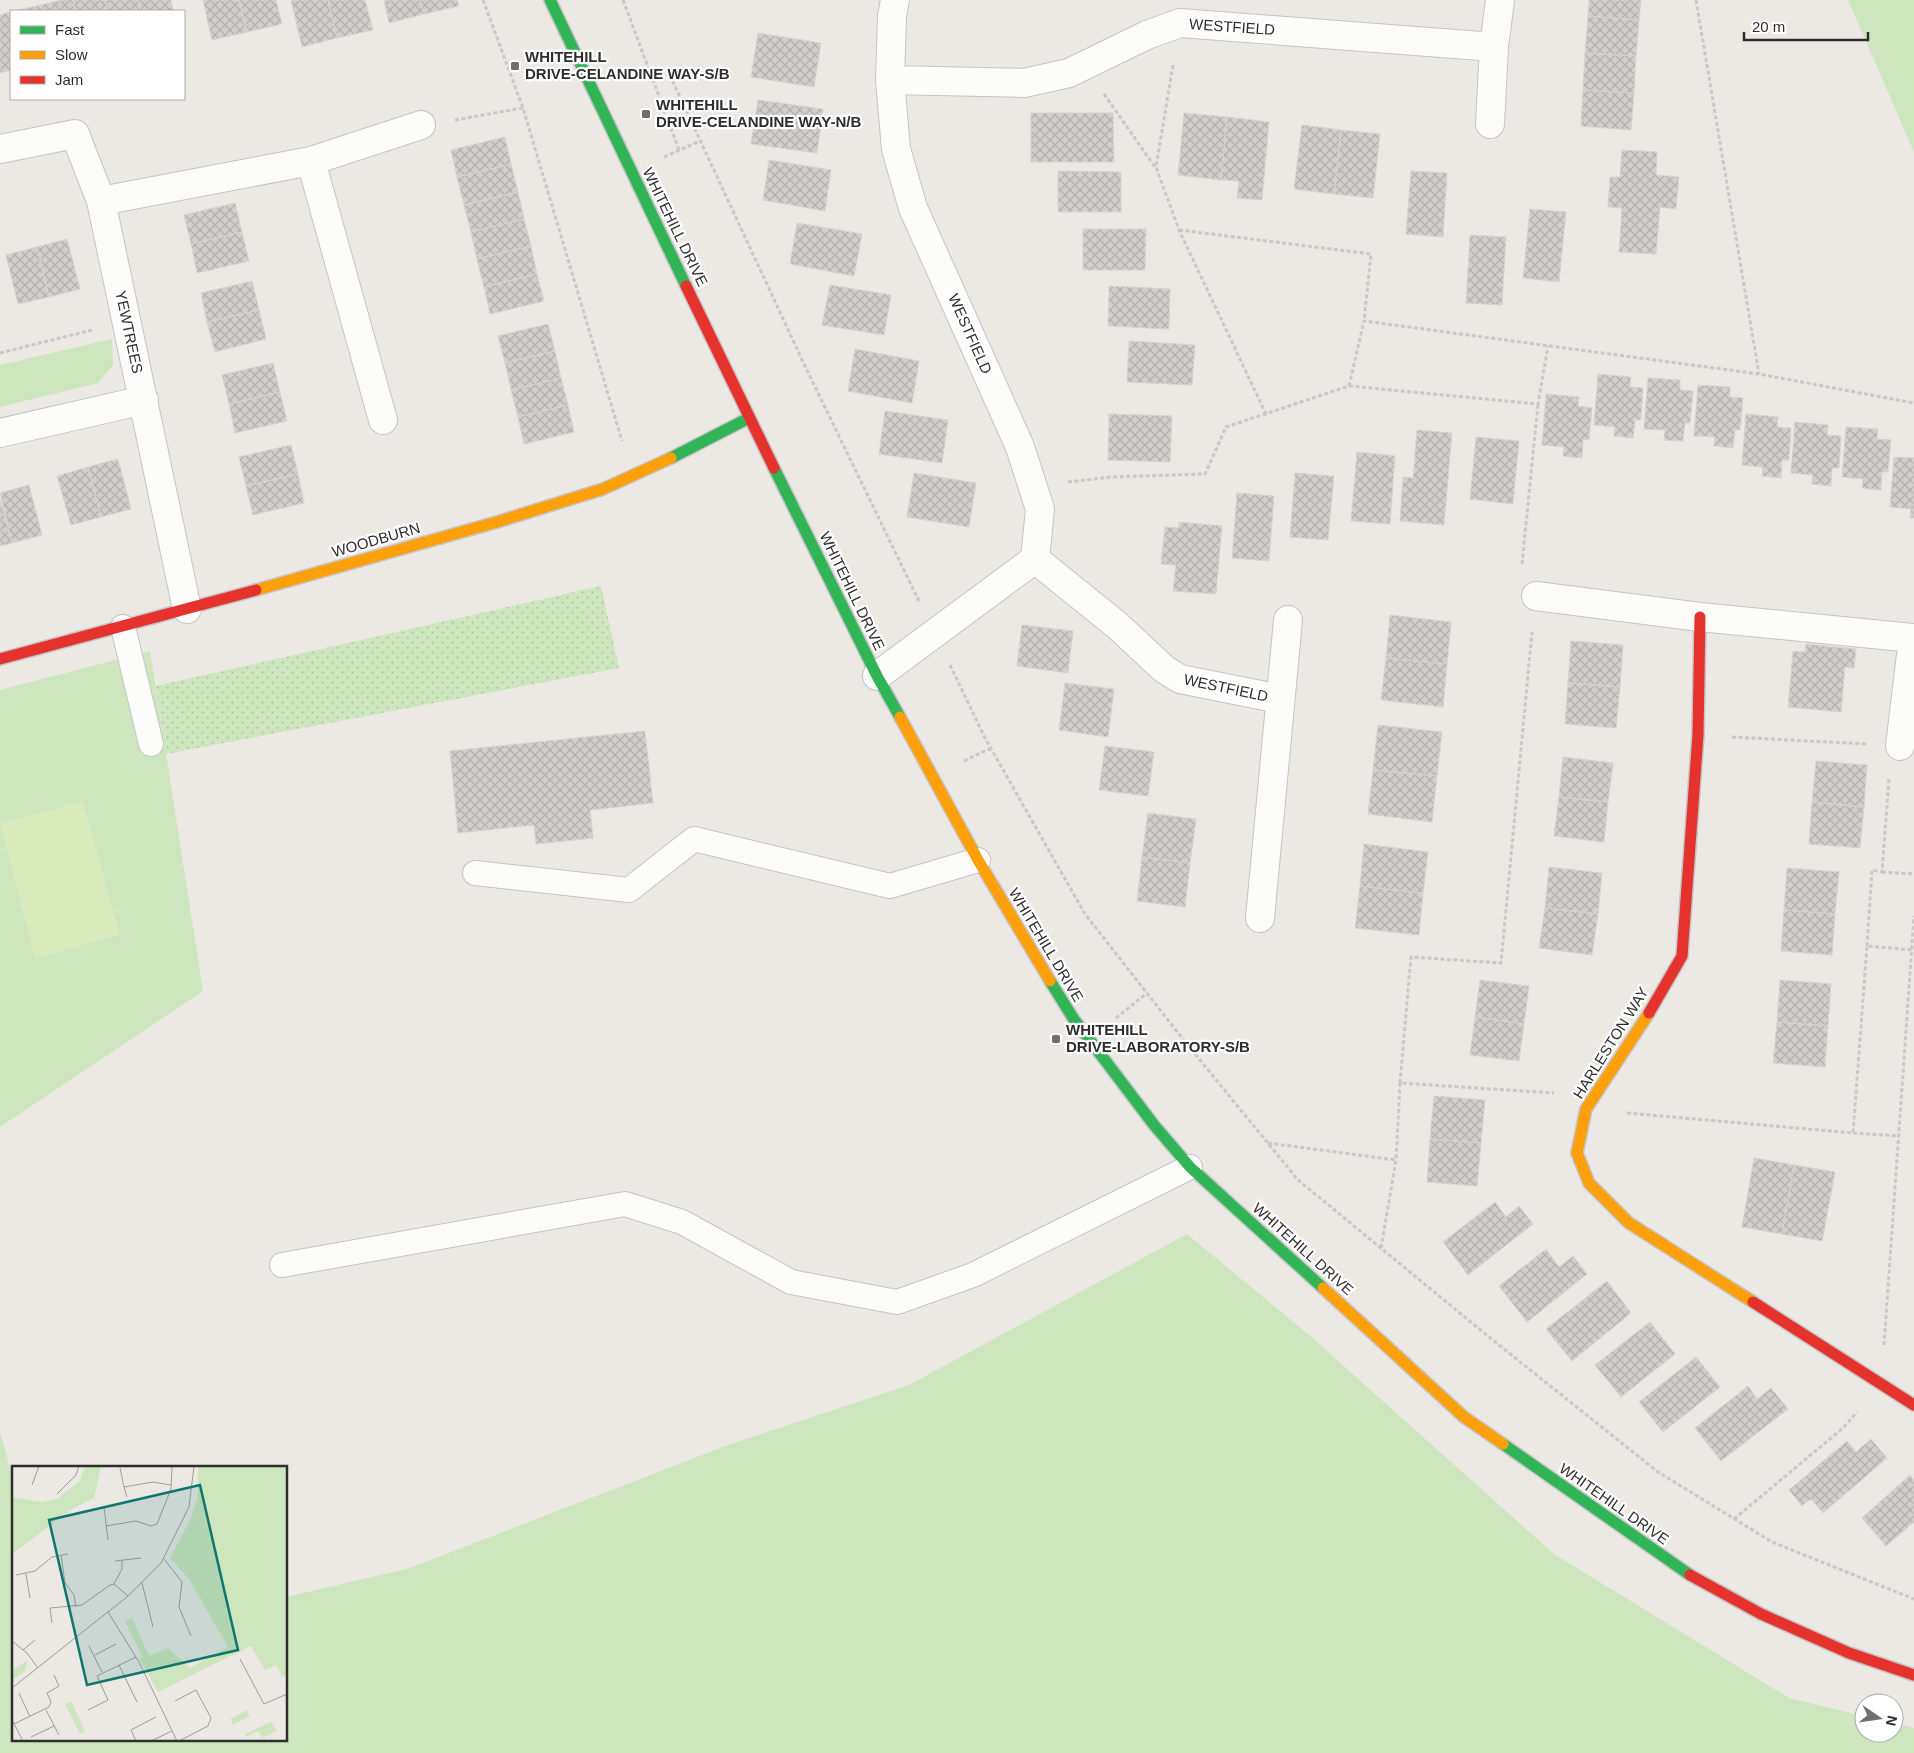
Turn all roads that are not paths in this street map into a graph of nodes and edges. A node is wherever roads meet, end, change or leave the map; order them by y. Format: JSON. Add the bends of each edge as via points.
{"nodes":[{"id":1,"x":550,"y":0,"type":"edge"},
{"id":2,"x":895,"y":0,"type":"edge"},
{"id":3,"x":1500,"y":0,"type":"edge"},
{"id":4,"x":1494,"y":47,"type":"junction"},
{"id":5,"x":890,"y":80,"type":"junction"},
{"id":6,"x":1490,"y":124,"type":"dead end"},
{"id":7,"x":421,"y":126,"type":"road end"},
{"id":8,"x":0,"y":148,"type":"edge"},
{"id":9,"x":311,"y":161,"type":"junction"},
{"id":10,"x":101,"y":201,"type":"junction"},
{"id":11,"x":144,"y":400,"type":"junction"},
{"id":12,"x":749,"y":418,"type":"junction"},
{"id":13,"x":383,"y":420,"type":"dead end"},
{"id":14,"x":0,"y":433,"type":"edge"},
{"id":15,"x":1036,"y":559,"type":"junction"},
{"id":16,"x":1536,"y":596,"type":"road end"},
{"id":17,"x":187,"y":609,"type":"junction"},
{"id":18,"x":1700,"y":617,"type":"junction"},
{"id":19,"x":1288,"y":620,"type":"dead end"},
{"id":20,"x":123,"y":627,"type":"junction"},
{"id":21,"x":0,"y":659,"type":"edge"},
{"id":22,"x":878,"y":676,"type":"junction"},
{"id":23,"x":1280,"y":699,"type":"junction"},
{"id":24,"x":151,"y":744,"type":"dead end"},
{"id":25,"x":1896,"y":745,"type":"road end"},
{"id":26,"x":978,"y":860,"type":"junction"},
{"id":27,"x":475,"y":873,"type":"dead end"},
{"id":28,"x":1260,"y":918,"type":"dead end"},
{"id":29,"x":1190,"y":1167,"type":"junction"},
{"id":30,"x":282,"y":1265,"type":"dead end"},
{"id":31,"x":1914,"y":1405,"type":"edge"},
{"id":32,"x":1914,"y":1674,"type":"edge"}],
"edges":[{"from":1,"to":12,"type":"street","name":"WHITEHILL DRIVE"},
{"from":2,"to":5,"type":"street","name":"WESTFIELD"},
{"from":3,"to":4,"type":"street"},
{"from":4,"to":5,"type":"street","name":"WESTFIELD","via":[[1180,23],[1146,35],[1069,72],[1024,83]]},
{"from":4,"to":6,"type":"street"},
{"from":5,"to":15,"type":"street","name":"WESTFIELD","via":[[896,149],[913,208],[1020,447],[1040,509]]},
{"from":7,"to":9,"type":"street"},
{"from":8,"to":10,"type":"street","name":"YEWTREES","via":[[75,134]]},
{"from":9,"to":10,"type":"street"},
{"from":9,"to":13,"type":"street"},
{"from":10,"to":11,"type":"street","name":"YEWTREES"},
{"from":11,"to":14,"type":"street"},
{"from":11,"to":17,"type":"street","name":"YEWTREES"},
{"from":12,"to":17,"type":"street","name":"WOODBURN","via":[[603,490]]},
{"from":12,"to":22,"type":"street","name":"WHITEHILL DRIVE"},
{"from":15,"to":22,"type":"street"},
{"from":15,"to":23,"type":"street","name":"WESTFIELD","via":[[1118,626],[1164,669],[1180,679]]},
{"from":16,"to":18,"type":"street"},
{"from":17,"to":20,"type":"street","name":"WOODBURN"},
{"from":18,"to":25,"type":"street","via":[[1912,638]]},
{"from":18,"to":31,"type":"street","name":"HARLESTON WAY","via":[[1698,735],[1682,956],[1586,1109],[1577,1153],[1588,1183],[1629,1223]]},
{"from":19,"to":23,"type":"street"},
{"from":20,"to":21,"type":"street","name":"WOODBURN"},
{"from":20,"to":24,"type":"lane"},
{"from":22,"to":26,"type":"street","name":"WHITEHILL DRIVE"},
{"from":23,"to":28,"type":"street"},
{"from":26,"to":27,"type":"lane","via":[[890,886],[694,839],[629,890]]},
{"from":26,"to":29,"type":"street","name":"WHITEHILL DRIVE","via":[[1073,1018]]},
{"from":29,"to":30,"type":"lane","via":[[973,1275],[897,1302],[791,1282],[682,1222],[625,1204]]},
{"from":29,"to":32,"type":"street","name":"WHITEHILL DRIVE","via":[[1472,1423],[1693,1577],[1762,1614],[1849,1653]]}]}
